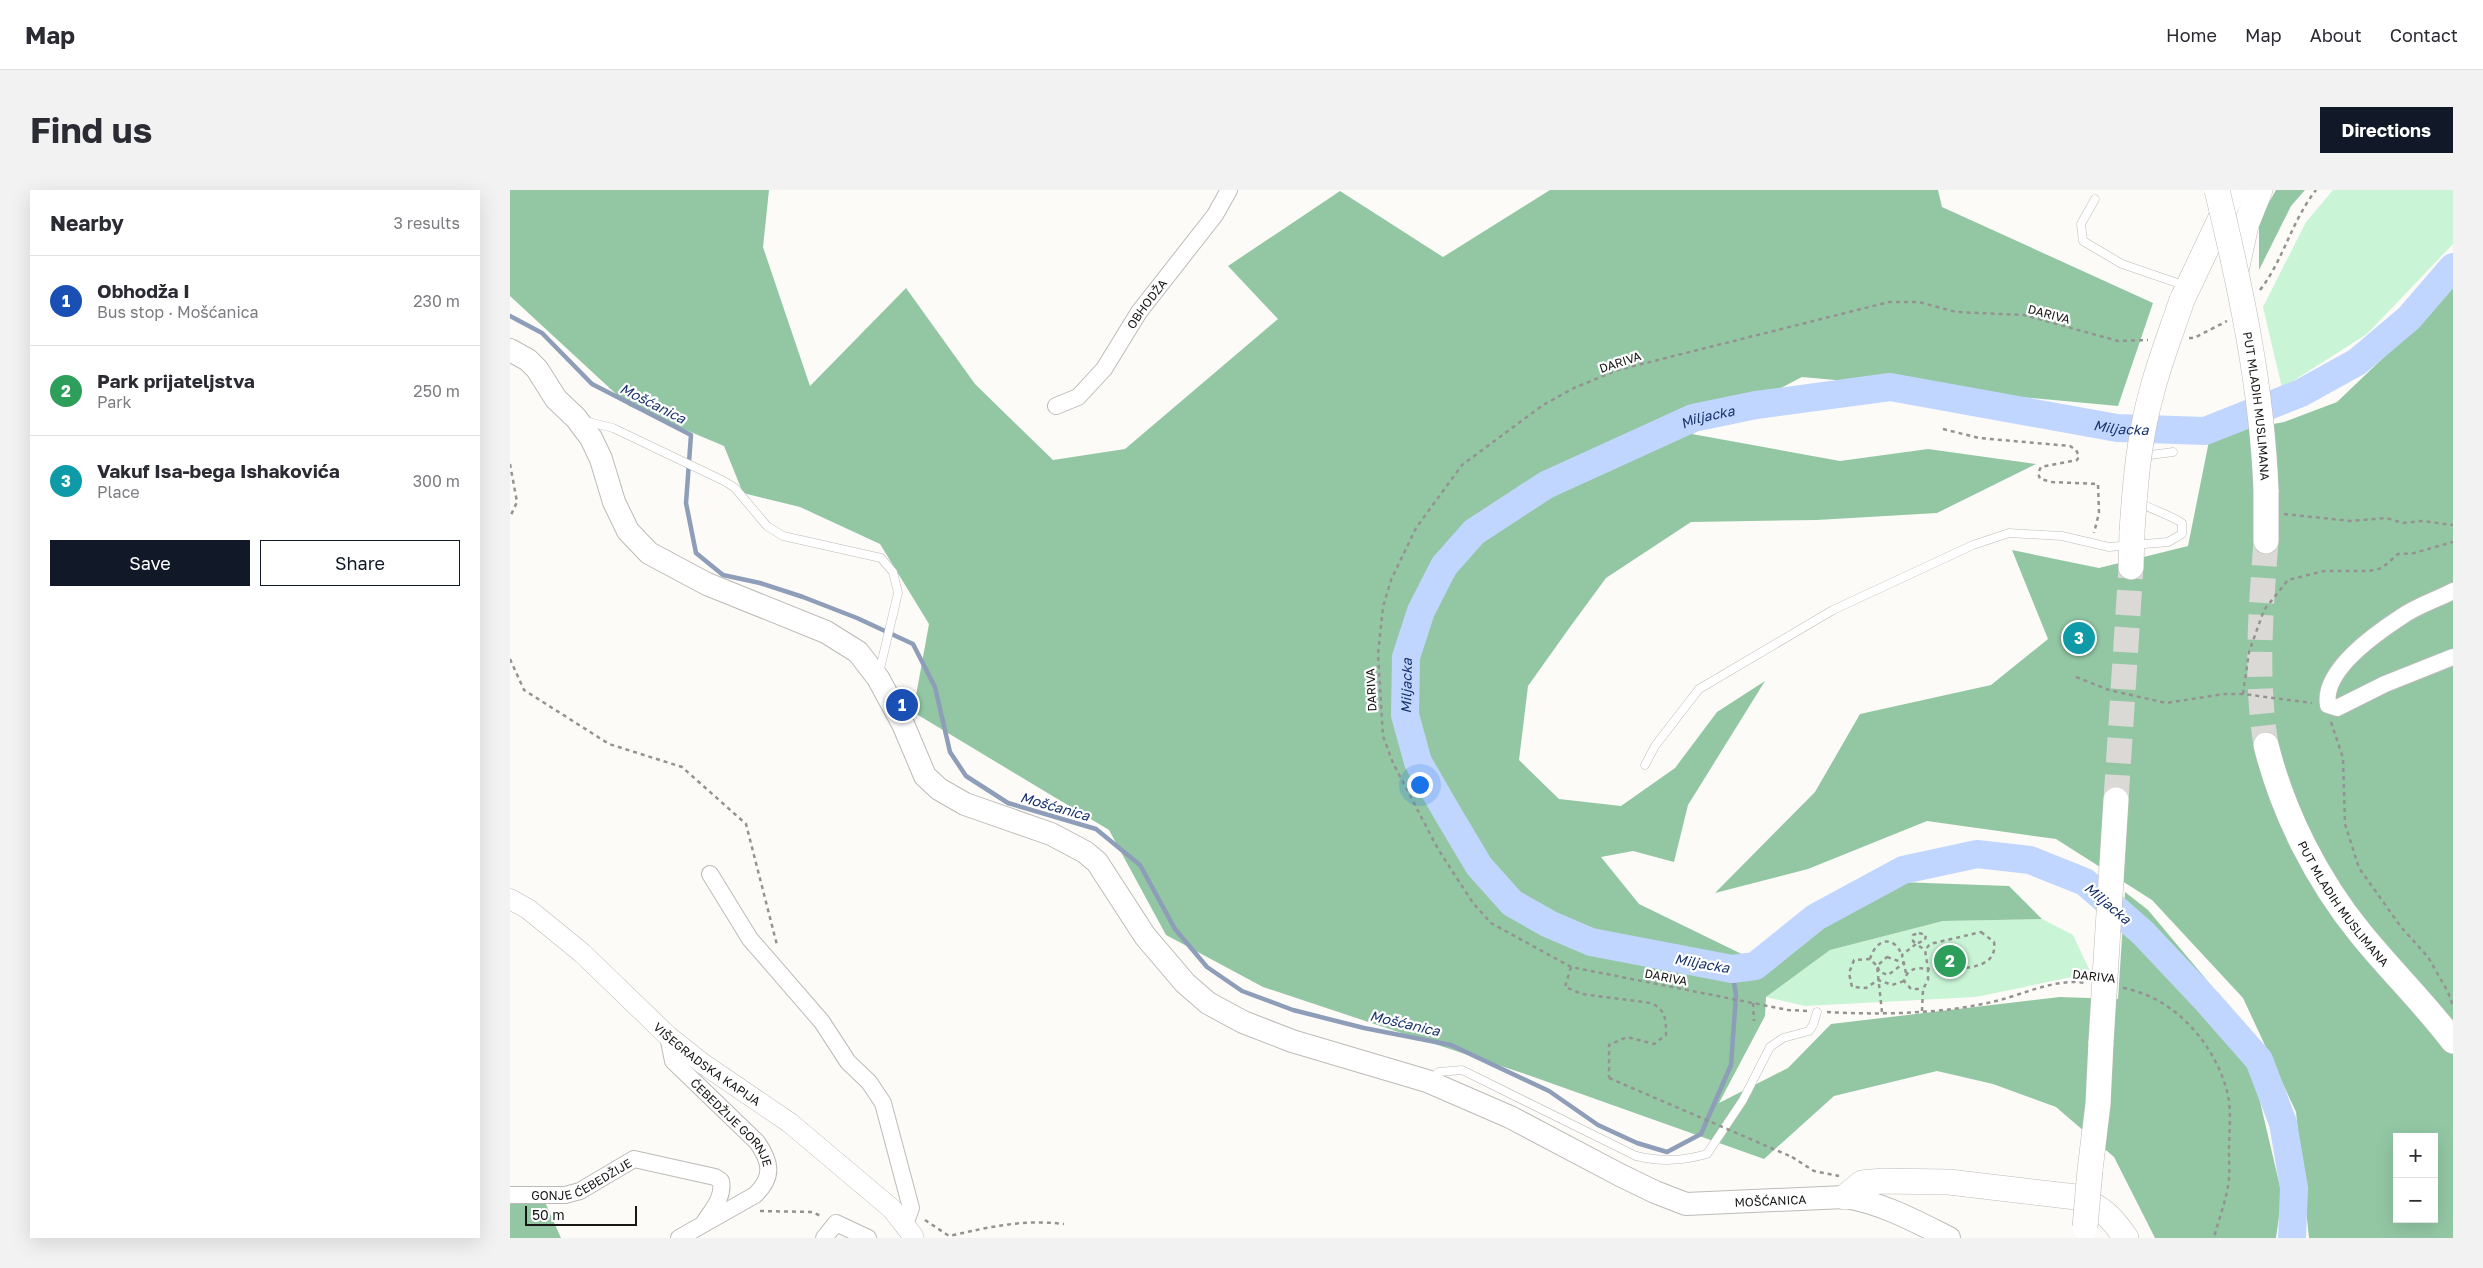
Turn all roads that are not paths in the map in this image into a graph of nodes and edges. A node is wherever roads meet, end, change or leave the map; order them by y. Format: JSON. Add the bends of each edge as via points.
{"nodes":[{"id":1,"x":1229,"y":190,"type":"edge"},
{"id":2,"x":2217,"y":190,"type":"edge"},
{"id":3,"x":2234,"y":190,"type":"edge"},
{"id":4,"x":2260,"y":190,"type":"edge"},
{"id":5,"x":2095,"y":199,"type":"dead end"},
{"id":6,"x":2236,"y":271,"type":"junction"},
{"id":7,"x":2185,"y":293,"type":"junction"},
{"id":8,"x":510,"y":350,"type":"edge"},
{"id":9,"x":1056,"y":406,"type":"dead end"},
{"id":10,"x":576,"y":418,"type":"junction"},
{"id":11,"x":2173,"y":452,"type":"dead end"},
{"id":12,"x":2266,"y":542,"type":"tunnel mouth"},
{"id":13,"x":2132,"y":548,"type":"junction"},
{"id":14,"x":2453,"y":592,"type":"edge"},
{"id":15,"x":2453,"y":657,"type":"edge"},
{"id":16,"x":878,"y":678,"type":"junction"},
{"id":17,"x":2266,"y":745,"type":"tunnel mouth"},
{"id":18,"x":1645,"y":765,"type":"dead end"},
{"id":19,"x":2116,"y":800,"type":"tunnel mouth"},
{"id":20,"x":710,"y":874,"type":"dead end"},
{"id":21,"x":510,"y":899,"type":"edge"},
{"id":22,"x":1816,"y":1012,"type":"road end"},
{"id":23,"x":668,"y":1036,"type":"junction"},
{"id":24,"x":2453,"y":1041,"type":"edge"},
{"id":25,"x":1427,"y":1081,"type":"junction"},
{"id":26,"x":1853,"y":1190,"type":"junction"},
{"id":27,"x":510,"y":1195,"type":"edge"},
{"id":28,"x":704,"y":1223,"type":"junction"},
{"id":29,"x":910,"y":1224,"type":"joint"},
{"id":30,"x":2084,"y":1232,"type":"edge"},
{"id":31,"x":679,"y":1238,"type":"edge"},
{"id":32,"x":824,"y":1238,"type":"edge"},
{"id":33,"x":868,"y":1238,"type":"edge"},
{"id":34,"x":1949,"y":1238,"type":"edge"},
{"id":35,"x":2126,"y":1238,"type":"edge"}],
"edges":[{"from":1,"to":9,"type":"street","name":"OBHODŽA","via":[[1215,215],[1139,312],[1104,369],[1078,397]]},
{"from":2,"to":6,"type":"main road","name":"PUT MLADIH MUSLIMANA","bridge":true},
{"from":3,"to":7,"type":"main road"},
{"from":4,"to":6,"type":"main road","via":[[2251,210]]},
{"from":5,"to":7,"type":"lane","via":[[2081,224],[2083,241],[2122,264]]},
{"from":6,"to":12,"type":"main road","name":"PUT MLADIH MUSLIMANA","bridge":true,"via":[[2257,380],[2264,439]]},
{"from":7,"to":13,"type":"main road","bridge":true,"via":[[2147,410],[2137,466]]},
{"from":8,"to":10,"type":"main road","name":"MOŠĆANICA","via":[[537,369],[556,400]]},
{"from":10,"to":16,"type":"main road","name":"MOŠĆANICA","via":[[601,459],[614,502],[628,531],[649,553],[723,591],[826,632],[858,652]]},
{"from":10,"to":16,"type":"lane","name":"MOŠĆANICA","via":[[613,428],[724,481],[735,488],[767,526],[784,536],[881,558],[893,572],[898,593]]},
{"from":11,"to":13,"type":"lane","via":[[2142,456],[2130,472],[2130,497],[2182,523],[2182,534],[2168,542]]},
{"from":13,"to":18,"type":"lane","via":[[2109,547],[2062,536],[2009,533],[1973,546],[1833,610],[1699,689],[1655,746]]},
{"from":14,"to":15,"type":"street","via":[[2402,616],[2356,652],[2331,681],[2328,706],[2338,708],[2385,684]]},
{"from":16,"to":25,"type":"main road","name":"MOŠĆANICA","via":[[903,724],[925,776],[939,790],[965,804],[1052,834],[1085,852],[1097,862],[1145,936],[1208,1003],[1243,1022],[1292,1041]]},
{"from":17,"to":24,"type":"main road","name":"PUT MLADIH MUSLIMANA","via":[[2275,780],[2290,817],[2319,873],[2360,933]]},
{"from":19,"to":30,"type":"main road","bridge":true,"via":[[2098,1104]]},
{"from":20,"to":29,"type":"street","via":[[750,938],[822,1022],[848,1062],[869,1082],[883,1102]]},
{"from":21,"to":23,"type":"street","name":"VIŠEGRADSKA KAPIJA","via":[[528,909],[582,953]]},
{"from":22,"to":25,"type":"lane","via":[[1808,1031],[1783,1038],[1770,1047],[1742,1100],[1707,1154],[1684,1161],[1636,1156],[1462,1070],[1439,1072]]},
{"from":23,"to":28,"type":"street","name":"ĆEBEDŽIJE GORNJE","via":[[673,1061],[757,1142],[766,1155],[769,1174],[765,1187]]},
{"from":23,"to":29,"type":"street","name":"VIŠEGRADSKA KAPIJA","via":[[702,1064],[790,1123]]},
{"from":25,"to":26,"type":"main road","name":"MOŠĆANICA","via":[[1510,1116],[1620,1175],[1686,1204]]},
{"from":26,"to":34,"type":"main road","name":"MOŠĆANICA","via":[[1865,1200]]},
{"from":26,"to":35,"type":"main road","via":[[1883,1181],[1949,1182],[2076,1197],[2095,1205],[2112,1218]]},
{"from":27,"to":28,"type":"street","name":"GONJE ĆEBEDŽIJE","via":[[580,1192],[634,1159],[721,1181],[720,1197]]},
{"from":28,"to":31,"type":"street","name":"ĆEBEDŽIJE GORNJE"},
{"from":32,"to":33,"type":"street","via":[[836,1223]]}]}
